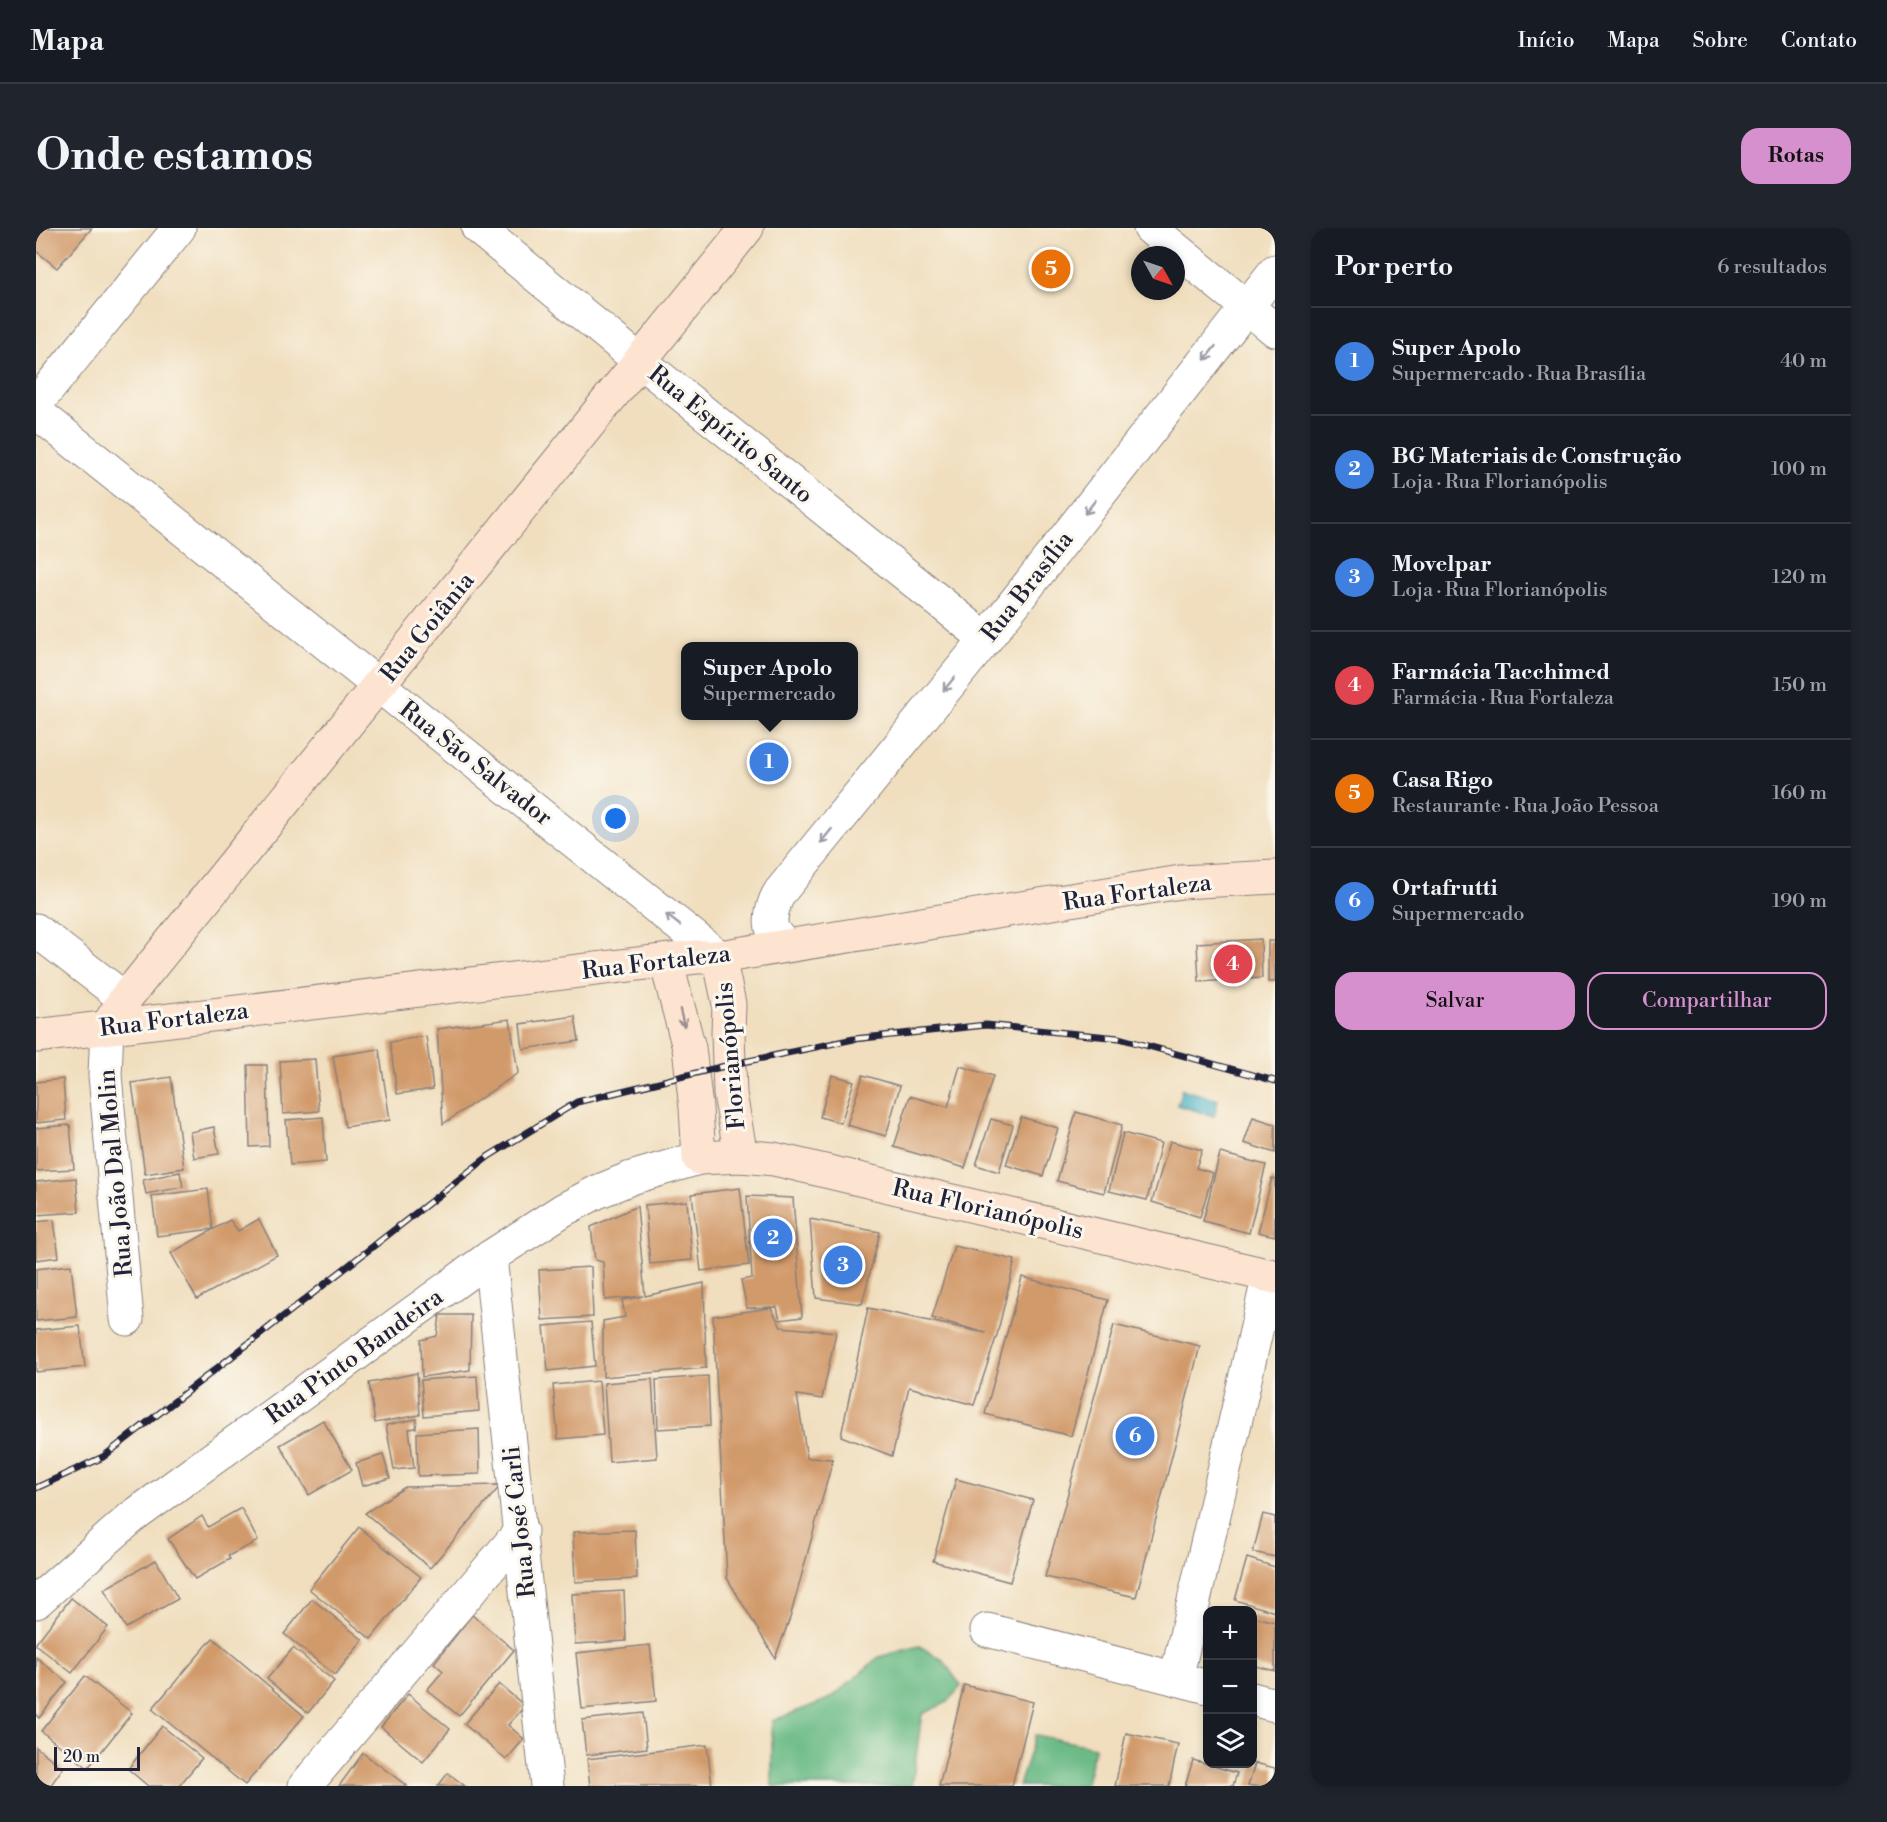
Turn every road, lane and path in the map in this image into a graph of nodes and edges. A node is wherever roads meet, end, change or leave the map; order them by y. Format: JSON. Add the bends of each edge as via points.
{"nodes":[{"id":1,"x":179,"y":228,"type":"edge"},
{"id":2,"x":478,"y":228,"type":"edge"},
{"id":3,"x":747,"y":228,"type":"edge"},
{"id":4,"x":1150,"y":228,"type":"edge"},
{"id":5,"x":1275,"y":272,"type":"edge"},
{"id":6,"x":1246,"y":308,"type":"junction"},
{"id":7,"x":1275,"y":330,"type":"edge"},
{"id":8,"x":641,"y":362,"type":"junction"},
{"id":9,"x":36,"y":404,"type":"edge"},
{"id":10,"x":36,"y":412,"type":"edge"},
{"id":11,"x":986,"y":639,"type":"junction"},
{"id":12,"x":379,"y":687,"type":"junction"},
{"id":13,"x":1275,"y":877,"type":"edge"},
{"id":14,"x":777,"y":897,"type":"junction"},
{"id":15,"x":36,"y":930,"type":"edge"},
{"id":16,"x":785,"y":945,"type":"junction"},
{"id":17,"x":726,"y":955,"type":"junction"},
{"id":18,"x":666,"y":961,"type":"junction"},
{"id":19,"x":125,"y":999,"type":"junction"},
{"id":20,"x":107,"y":1027,"type":"junction"},
{"id":21,"x":36,"y":1036,"type":"edge"},
{"id":22,"x":741,"y":1156,"type":"junction"},
{"id":23,"x":699,"y":1158,"type":"junction"},
{"id":24,"x":490,"y":1257,"type":"junction"},
{"id":25,"x":1272,"y":1276,"type":"edge"},
{"id":26,"x":127,"y":1319,"type":"dead end"},
{"id":27,"x":520,"y":1531,"type":"junction"},
{"id":28,"x":36,"y":1602,"type":"edge"},
{"id":29,"x":987,"y":1630,"type":"dead end"},
{"id":30,"x":1176,"y":1679,"type":"junction"},
{"id":31,"x":1203,"y":1686,"type":"edge"},
{"id":32,"x":1257,"y":1700,"type":"edge"},
{"id":33,"x":1275,"y":1705,"type":"edge"},
{"id":34,"x":305,"y":1786,"type":"edge"},
{"id":35,"x":547,"y":1786,"type":"edge"}],
"edges":[{"from":1,"to":9,"type":"street"},
{"from":2,"to":8,"type":"street","name":"Rua Espírito Santo"},
{"from":3,"to":8,"type":"street","name":"Rua Goiânia"},
{"from":4,"to":6,"type":"street"},
{"from":5,"to":6,"type":"street","name":"Rua Brasília"},
{"from":6,"to":7,"type":"street"},
{"from":6,"to":11,"type":"street","name":"Rua Brasília","one_way":true},
{"from":8,"to":11,"type":"street","name":"Rua Espírito Santo"},
{"from":8,"to":12,"type":"street","name":"Rua Goiânia"},
{"from":10,"to":12,"type":"street","name":"Rua São Salvador"},
{"from":11,"to":14,"type":"street","name":"Rua Brasília","one_way":true},
{"from":17,"to":12,"type":"street","name":"Rua São Salvador","one_way":true},
{"from":12,"to":19,"type":"street","name":"Rua Goiânia"},
{"from":13,"to":16,"type":"street","name":"Rua Fortaleza","via":[[1181,882]]},
{"from":14,"to":16,"type":"street","name":"Rua Brasília","via":[[771,924]]},
{"from":14,"to":17,"type":"street","name":"Rua Brasília"},
{"from":15,"to":19,"type":"street"},
{"from":16,"to":17,"type":"street","name":"Rua Fortaleza"},
{"from":17,"to":18,"type":"street","name":"Rua Fortaleza"},
{"from":17,"to":22,"type":"street","name":"Florianópolis","via":[[730,1094]]},
{"from":18,"to":20,"type":"street","name":"Rua Fortaleza"},
{"from":18,"to":23,"type":"street","one_way":true,"via":[[689,1048]]},
{"from":19,"to":20,"type":"street","name":"Rua Goiânia"},
{"from":20,"to":21,"type":"street","name":"Rua Fortaleza"},
{"from":20,"to":26,"type":"street","name":"Rua João Dal Molin","via":[[105,1075]]},
{"from":22,"to":23,"type":"street","name":"Rua Florianópolis"},
{"from":22,"to":25,"type":"street","name":"Rua Florianópolis","via":[[774,1159]]},
{"from":23,"to":24,"type":"street","name":"Rua Pinto Bandeira","via":[[597,1192]]},
{"from":24,"to":27,"type":"street","name":"Rua José Carli"},
{"from":24,"to":28,"type":"street","name":"Rua Pinto Bandeira","via":[[131,1518]]},
{"from":25,"to":30,"type":"street"},
{"from":27,"to":34,"type":"street"},
{"from":27,"to":35,"type":"street","name":"Rua José Carli"},
{"from":29,"to":30,"type":"street"},
{"from":30,"to":31,"type":"street"},
{"from":32,"to":33,"type":"street"}]}
